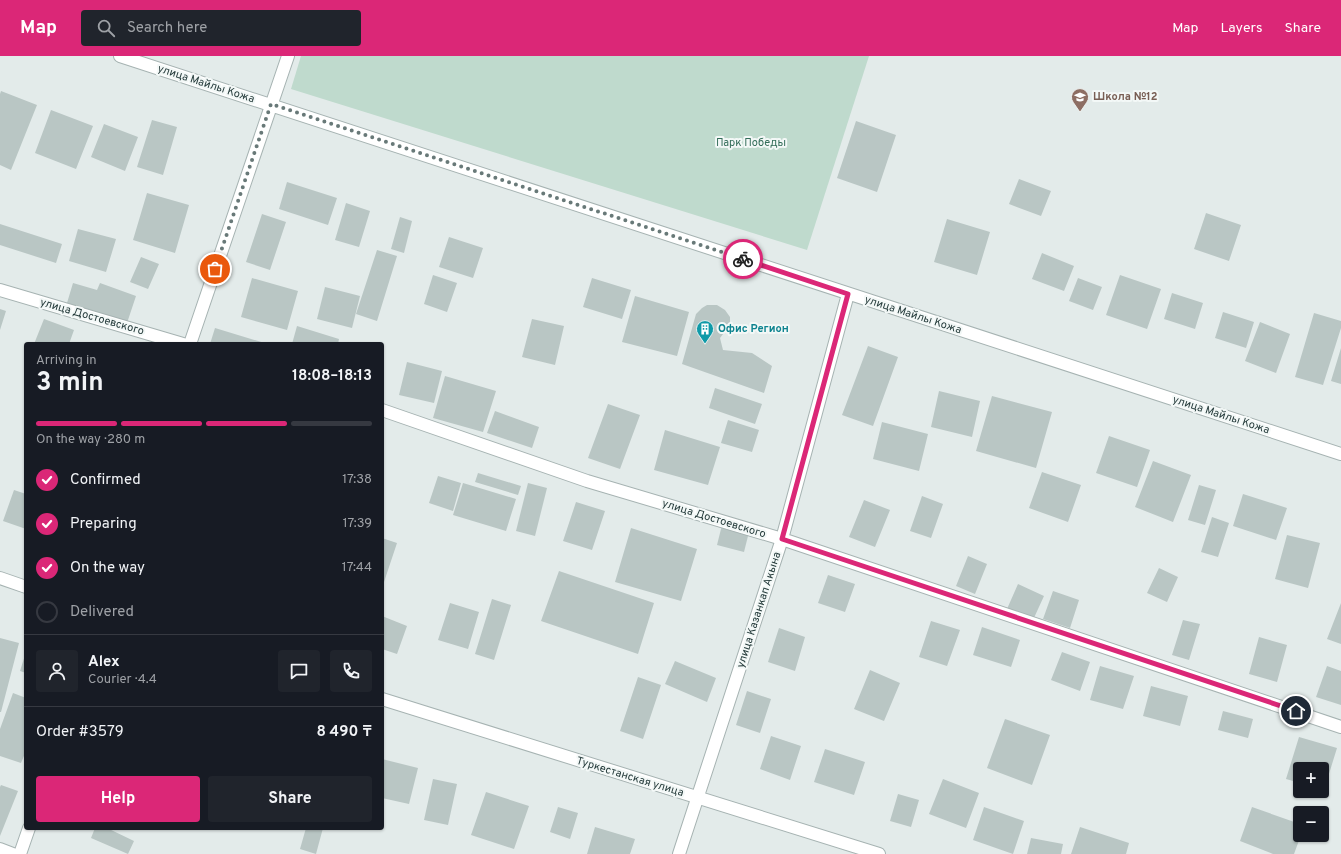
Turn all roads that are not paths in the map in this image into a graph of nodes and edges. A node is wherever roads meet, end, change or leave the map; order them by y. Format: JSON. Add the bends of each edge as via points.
{"nodes":[{"id":1,"x":120,"y":56,"type":"edge"},
{"id":2,"x":288,"y":56,"type":"edge"},
{"id":3,"x":271,"y":104,"type":"junction"},
{"id":4,"x":0,"y":290,"type":"edge"},
{"id":5,"x":848,"y":294,"type":"junction"},
{"id":6,"x":176,"y":342,"type":"edge"},
{"id":7,"x":191,"y":342,"type":"edge"},
{"id":8,"x":384,"y":411,"type":"edge"},
{"id":9,"x":1341,"y":454,"type":"edge"},
{"id":10,"x":782,"y":539,"type":"junction"},
{"id":11,"x":0,"y":578,"type":"edge"},
{"id":12,"x":24,"y":586,"type":"edge"},
{"id":13,"x":384,"y":700,"type":"edge"},
{"id":14,"x":1341,"y":727,"type":"edge"},
{"id":15,"x":698,"y":798,"type":"junction"},
{"id":16,"x":28,"y":830,"type":"edge"},
{"id":17,"x":0,"y":849,"type":"edge"},
{"id":18,"x":13,"y":854,"type":"edge"},
{"id":19,"x":20,"y":854,"type":"edge"},
{"id":20,"x":679,"y":854,"type":"edge"},
{"id":21,"x":879,"y":854,"type":"edge"}],
"edges":[{"from":1,"to":3,"type":"street","name":"улица Майлы Кожа"},
{"from":2,"to":3,"type":"street"},
{"from":3,"to":5,"type":"street","name":"улица Майлы Кожа"},
{"from":3,"to":7,"type":"street"},
{"from":4,"to":6,"type":"street","name":"улица Достоевского"},
{"from":5,"to":9,"type":"street","name":"улица Майлы Кожа"},
{"from":5,"to":10,"type":"street","name":"улица Казанкап Акына"},
{"from":8,"to":10,"type":"street","name":"улица Достоевского","via":[[587,481]]},
{"from":10,"to":14,"type":"street","name":"улица Достоевского"},
{"from":10,"to":15,"type":"street","name":"улица Казанкап Акына"},
{"from":11,"to":12,"type":"street"},
{"from":13,"to":15,"type":"street","name":"Туркестанская улица"},
{"from":15,"to":20,"type":"street","name":"улица Казанкап Акына"},
{"from":15,"to":21,"type":"street","name":"Туркестанская улица"},
{"from":16,"to":19,"type":"street"},
{"from":17,"to":18,"type":"street"}]}
